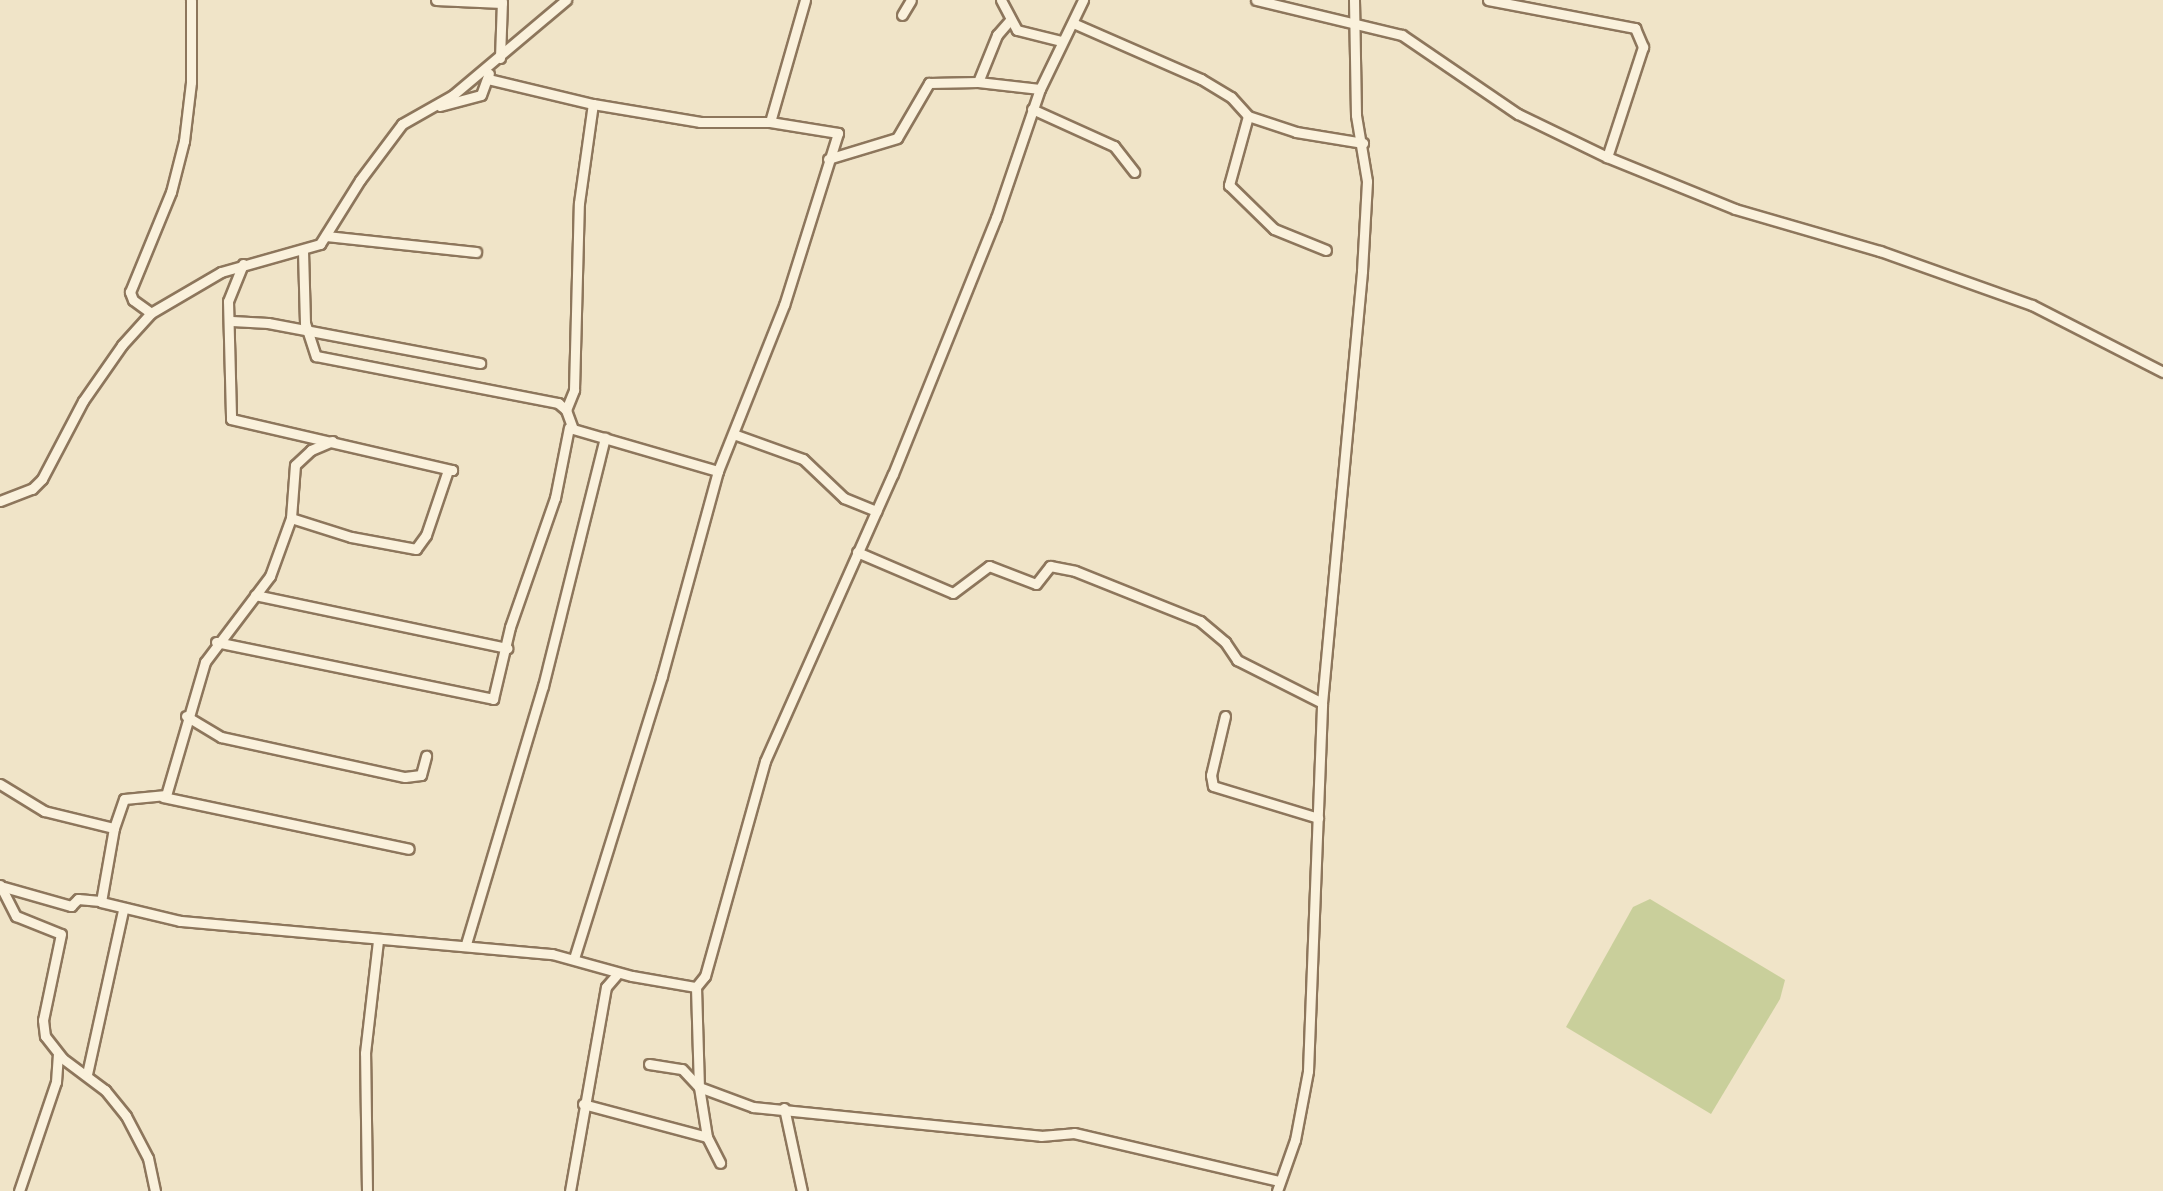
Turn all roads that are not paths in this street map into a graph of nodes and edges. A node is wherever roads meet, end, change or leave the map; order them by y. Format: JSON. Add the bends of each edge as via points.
{"nodes":[{"id":1,"x":191,"y":0,"type":"edge"},
{"id":2,"x":436,"y":0,"type":"edge"},
{"id":3,"x":566,"y":0,"type":"edge"},
{"id":4,"x":805,"y":0,"type":"edge"},
{"id":5,"x":911,"y":0,"type":"edge"},
{"id":6,"x":1001,"y":0,"type":"edge"},
{"id":7,"x":1083,"y":0,"type":"edge"},
{"id":8,"x":1256,"y":0,"type":"edge"},
{"id":9,"x":1354,"y":0,"type":"edge"},
{"id":10,"x":1488,"y":0,"type":"edge"},
{"id":11,"x":502,"y":2,"type":"edge"},
{"id":12,"x":902,"y":15,"type":"dead end"},
{"id":13,"x":1009,"y":21,"type":"junction"},
{"id":14,"x":1354,"y":21,"type":"junction"},
{"id":15,"x":1073,"y":23,"type":"junction"},
{"id":16,"x":1061,"y":41,"type":"junction"},
{"id":17,"x":500,"y":58,"type":"junction"},
{"id":18,"x":490,"y":65,"type":"junction"},
{"id":19,"x":488,"y":79,"type":"junction"},
{"id":20,"x":978,"y":82,"type":"junction"},
{"id":21,"x":1040,"y":89,"type":"junction"},
{"id":22,"x":593,"y":104,"type":"junction"},
{"id":23,"x":432,"y":107,"type":"junction"},
{"id":24,"x":1032,"y":109,"type":"junction"},
{"id":25,"x":1248,"y":116,"type":"junction"},
{"id":26,"x":770,"y":122,"type":"junction"},
{"id":27,"x":1363,"y":143,"type":"junction"},
{"id":28,"x":1607,"y":157,"type":"junction"},
{"id":29,"x":828,"y":159,"type":"junction"},
{"id":30,"x":1134,"y":172,"type":"dead end"},
{"id":31,"x":326,"y":236,"type":"junction"},
{"id":32,"x":1326,"y":250,"type":"dead end"},
{"id":33,"x":303,"y":251,"type":"junction"},
{"id":34,"x":476,"y":252,"type":"dead end"},
{"id":35,"x":243,"y":264,"type":"junction"},
{"id":36,"x":150,"y":313,"type":"junction"},
{"id":37,"x":232,"y":321,"type":"junction"},
{"id":38,"x":307,"y":331,"type":"junction"},
{"id":39,"x":480,"y":363,"type":"dead end"},
{"id":40,"x":2163,"y":372,"type":"edge"},
{"id":41,"x":566,"y":410,"type":"junction"},
{"id":42,"x":569,"y":427,"type":"junction"},
{"id":43,"x":736,"y":435,"type":"junction"},
{"id":44,"x":605,"y":438,"type":"junction"},
{"id":45,"x":332,"y":442,"type":"junction"},
{"id":46,"x":718,"y":471,"type":"junction"},
{"id":47,"x":0,"y":501,"type":"edge"},
{"id":48,"x":876,"y":511,"type":"junction"},
{"id":49,"x":291,"y":518,"type":"junction"},
{"id":50,"x":857,"y":552,"type":"junction"},
{"id":51,"x":255,"y":596,"type":"junction"},
{"id":52,"x":216,"y":642,"type":"junction"},
{"id":53,"x":508,"y":648,"type":"junction"},
{"id":54,"x":1322,"y":703,"type":"junction"},
{"id":55,"x":186,"y":716,"type":"junction"},
{"id":56,"x":1225,"y":716,"type":"dead end"},
{"id":57,"x":426,"y":756,"type":"dead end"},
{"id":58,"x":0,"y":784,"type":"edge"},
{"id":59,"x":163,"y":797,"type":"junction"},
{"id":60,"x":1318,"y":818,"type":"junction"},
{"id":61,"x":114,"y":828,"type":"junction"},
{"id":62,"x":409,"y":849,"type":"dead end"},
{"id":63,"x":2,"y":886,"type":"edge"},
{"id":64,"x":100,"y":901,"type":"junction"},
{"id":65,"x":123,"y":909,"type":"junction"},
{"id":66,"x":378,"y":940,"type":"junction"},
{"id":67,"x":466,"y":944,"type":"junction"},
{"id":68,"x":574,"y":958,"type":"junction"},
{"id":69,"x":618,"y":973,"type":"junction"},
{"id":70,"x":696,"y":987,"type":"junction"},
{"id":71,"x":58,"y":1055,"type":"junction"},
{"id":72,"x":649,"y":1064,"type":"dead end"},
{"id":73,"x":87,"y":1074,"type":"junction"},
{"id":74,"x":699,"y":1087,"type":"junction"},
{"id":75,"x":583,"y":1104,"type":"junction"},
{"id":76,"x":784,"y":1108,"type":"junction"},
{"id":77,"x":707,"y":1137,"type":"junction"},
{"id":78,"x":720,"y":1163,"type":"dead end"},
{"id":79,"x":1278,"y":1186,"type":"edge"},
{"id":80,"x":19,"y":1191,"type":"edge"},
{"id":81,"x":155,"y":1191,"type":"edge"},
{"id":82,"x":367,"y":1191,"type":"edge"},
{"id":83,"x":570,"y":1191,"type":"edge"},
{"id":84,"x":802,"y":1191,"type":"edge"}],
"edges":[{"from":1,"to":36,"type":"street","via":[[191,82],[184,141],[171,192],[131,292],[133,300]]},
{"from":2,"to":11,"type":"street"},
{"from":3,"to":17,"type":"street"},
{"from":4,"to":26,"type":"street"},
{"from":5,"to":12,"type":"street"},
{"from":6,"to":13,"type":"street"},
{"from":7,"to":15,"type":"street"},
{"from":8,"to":14,"type":"street"},
{"from":9,"to":14,"type":"street"},
{"from":10,"to":28,"type":"street","via":[[1635,28],[1643,47]]},
{"from":11,"to":17,"type":"street"},
{"from":13,"to":16,"type":"street","via":[[1023,32]]},
{"from":13,"to":20,"type":"street"},
{"from":14,"to":27,"type":"street","via":[[1356,115]]},
{"from":14,"to":28,"type":"street","via":[[1418,43],[1518,114]]},
{"from":15,"to":16,"type":"street"},
{"from":15,"to":25,"type":"street","via":[[1201,79],[1231,97]]},
{"from":16,"to":21,"type":"street"},
{"from":17,"to":18,"type":"street"},
{"from":18,"to":19,"type":"street"},
{"from":18,"to":23,"type":"street"},
{"from":19,"to":22,"type":"street"},
{"from":19,"to":23,"type":"street","via":[[481,95]]},
{"from":20,"to":21,"type":"street"},
{"from":20,"to":29,"type":"street","via":[[929,83],[897,138]]},
{"from":21,"to":24,"type":"street"},
{"from":22,"to":26,"type":"street","via":[[700,122]]},
{"from":22,"to":41,"type":"street","via":[[579,203],[574,390]]},
{"from":23,"to":31,"type":"street","via":[[393,134]]},
{"from":24,"to":30,"type":"street","via":[[1114,146]]},
{"from":24,"to":48,"type":"street","via":[[996,218]]},
{"from":25,"to":27,"type":"street","via":[[1296,132]]},
{"from":25,"to":32,"type":"street","via":[[1229,185],[1274,229]]},
{"from":26,"to":29,"type":"street","via":[[836,131]]},
{"from":27,"to":54,"type":"street","via":[[1367,181],[1362,271]]},
{"from":28,"to":40,"type":"street","via":[[1735,209],[1880,251],[2032,305]]},
{"from":29,"to":43,"type":"street","via":[[784,305]]},
{"from":31,"to":33,"type":"street"},
{"from":31,"to":34,"type":"street"},
{"from":33,"to":35,"type":"street"},
{"from":33,"to":38,"type":"street"},
{"from":35,"to":36,"type":"street","via":[[198,283]]},
{"from":35,"to":37,"type":"street","via":[[228,301]]},
{"from":36,"to":47,"type":"street","via":[[83,401],[42,479],[32,489]]},
{"from":37,"to":38,"type":"street"},
{"from":37,"to":45,"type":"street","via":[[231,419]]},
{"from":38,"to":39,"type":"street"},
{"from":38,"to":41,"type":"street","via":[[314,353],[323,359],[558,404]]},
{"from":41,"to":42,"type":"street"},
{"from":42,"to":44,"type":"street"},
{"from":42,"to":53,"type":"street","via":[[555,498]]},
{"from":43,"to":46,"type":"street"},
{"from":43,"to":48,"type":"street","via":[[803,459],[844,498]]},
{"from":44,"to":46,"type":"street"},
{"from":44,"to":67,"type":"street","via":[[543,686]]},
{"from":45,"to":49,"type":"street","via":[[311,450],[295,465]]},
{"from":45,"to":49,"type":"street","via":[[453,470],[448,470],[420,546],[412,549],[379,543]]},
{"from":46,"to":68,"type":"street","via":[[662,676]]},
{"from":48,"to":50,"type":"street"},
{"from":49,"to":51,"type":"street","via":[[270,576]]},
{"from":50,"to":54,"type":"street","via":[[953,593],[989,566],[1037,584],[1050,566],[1075,571],[1200,621],[1225,642],[1237,660]]},
{"from":50,"to":70,"type":"street","via":[[765,761],[705,976]]},
{"from":51,"to":52,"type":"street"},
{"from":51,"to":53,"type":"street"},
{"from":52,"to":53,"type":"street","via":[[488,699],[494,697]]},
{"from":52,"to":55,"type":"street"},
{"from":54,"to":60,"type":"street"},
{"from":55,"to":57,"type":"street","via":[[221,737],[405,777],[421,775]]},
{"from":55,"to":59,"type":"street"},
{"from":56,"to":60,"type":"street","via":[[1211,775],[1213,786]]},
{"from":58,"to":61,"type":"street","via":[[44,811]]},
{"from":59,"to":61,"type":"street","via":[[128,796]]},
{"from":59,"to":62,"type":"street"},
{"from":60,"to":79,"type":"street","via":[[1308,1071],[1294,1140]]},
{"from":61,"to":64,"type":"street"},
{"from":63,"to":64,"type":"street","via":[[71,906],[78,899]]},
{"from":63,"to":71,"type":"street","via":[[16,916],[61,936],[42,1028]]},
{"from":64,"to":65,"type":"street"},
{"from":65,"to":66,"type":"street","via":[[180,921]]},
{"from":65,"to":73,"type":"street"},
{"from":66,"to":67,"type":"street"},
{"from":66,"to":82,"type":"street","via":[[365,1053]]},
{"from":67,"to":68,"type":"street"},
{"from":68,"to":69,"type":"street"},
{"from":69,"to":70,"type":"street"},
{"from":69,"to":75,"type":"street","via":[[607,982]]},
{"from":70,"to":74,"type":"street"},
{"from":71,"to":73,"type":"street"},
{"from":71,"to":80,"type":"street","via":[[56,1082]]},
{"from":72,"to":74,"type":"street","via":[[682,1069]]},
{"from":73,"to":81,"type":"street","via":[[134,1128],[148,1158]]},
{"from":74,"to":76,"type":"street","via":[[753,1107]]},
{"from":74,"to":77,"type":"street"},
{"from":75,"to":77,"type":"street"},
{"from":75,"to":83,"type":"street"},
{"from":76,"to":79,"type":"street","via":[[1041,1136],[1074,1133]]},
{"from":76,"to":84,"type":"street"},
{"from":77,"to":78,"type":"street"}]}
